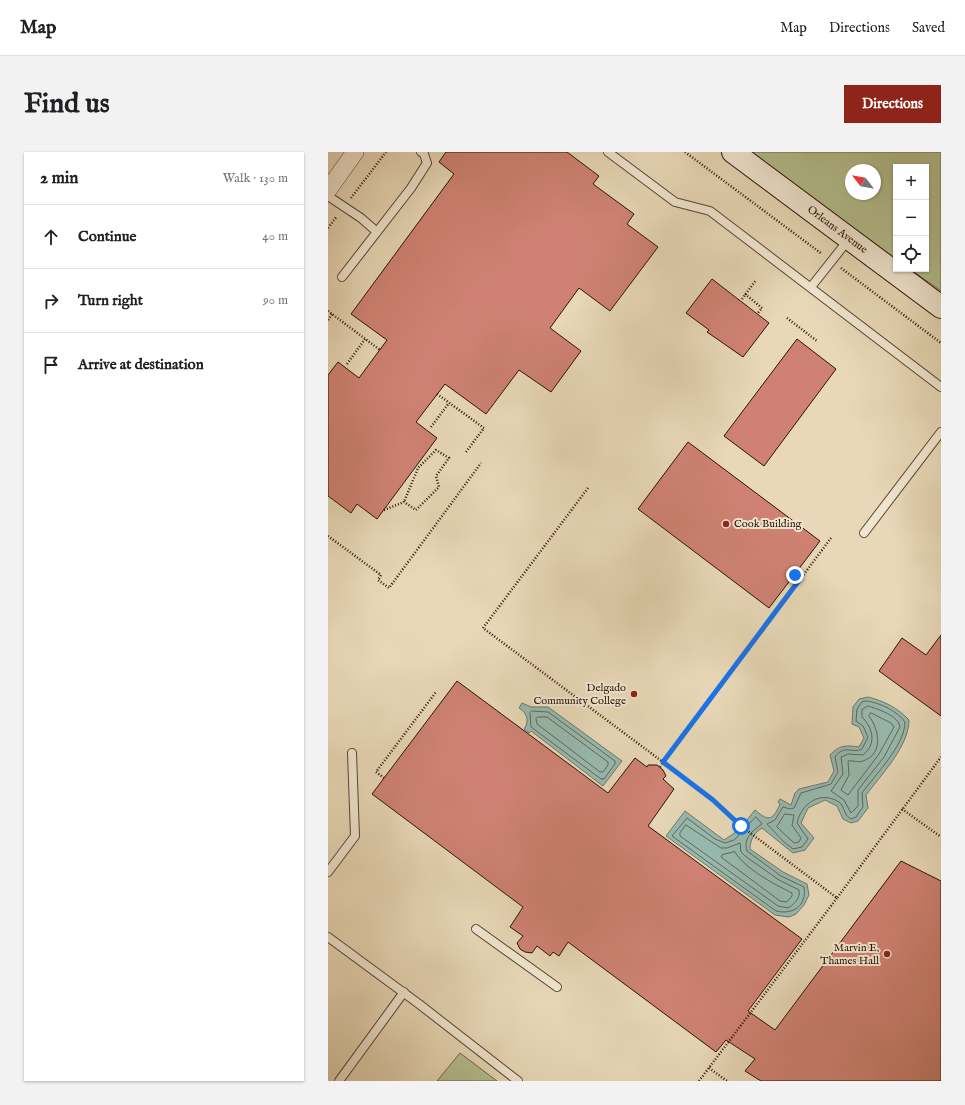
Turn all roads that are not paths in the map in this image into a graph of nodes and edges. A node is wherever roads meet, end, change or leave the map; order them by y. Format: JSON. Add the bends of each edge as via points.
{"nodes":[{"id":1,"x":355,"y":152,"type":"edge"},
{"id":2,"x":421,"y":152,"type":"edge"},
{"id":3,"x":608,"y":152,"type":"edge"},
{"id":4,"x":733,"y":152,"type":"edge"},
{"id":5,"x":328,"y":190,"type":"edge"},
{"id":6,"x":328,"y":196,"type":"edge"},
{"id":7,"x":377,"y":232,"type":"junction"},
{"id":8,"x":849,"y":238,"type":"junction"},
{"id":9,"x":342,"y":277,"type":"dead end"},
{"id":10,"x":811,"y":287,"type":"junction"},
{"id":11,"x":941,"y":307,"type":"edge"},
{"id":12,"x":941,"y":387,"type":"edge"},
{"id":13,"x":941,"y":432,"type":"edge"},
{"id":14,"x":864,"y":533,"type":"dead end"},
{"id":15,"x":352,"y":753,"type":"dead end"},
{"id":16,"x":328,"y":872,"type":"edge"},
{"id":17,"x":476,"y":929,"type":"dead end"},
{"id":18,"x":328,"y":937,"type":"edge"},
{"id":19,"x":557,"y":988,"type":"dead end"},
{"id":20,"x":404,"y":992,"type":"junction"},
{"id":21,"x":339,"y":1081,"type":"edge"},
{"id":22,"x":518,"y":1081,"type":"edge"}],
"edges":[{"from":1,"to":5,"type":"street"},
{"from":2,"to":7,"type":"lane","via":[[427,162],[411,188]]},
{"from":3,"to":10,"type":"lane","via":[[675,202],[710,211]]},
{"from":4,"to":8,"type":"street","name":"Orleans Avenue"},
{"from":6,"to":7,"type":"lane"},
{"from":7,"to":9,"type":"lane"},
{"from":8,"to":10,"type":"lane"},
{"from":8,"to":11,"type":"street","name":"Orleans Avenue"},
{"from":10,"to":12,"type":"lane"},
{"from":13,"to":14,"type":"lane"},
{"from":15,"to":16,"type":"lane","via":[[355,836]]},
{"from":17,"to":19,"type":"lane"},
{"from":18,"to":20,"type":"lane"},
{"from":20,"to":21,"type":"lane"},
{"from":20,"to":22,"type":"lane"}]}
